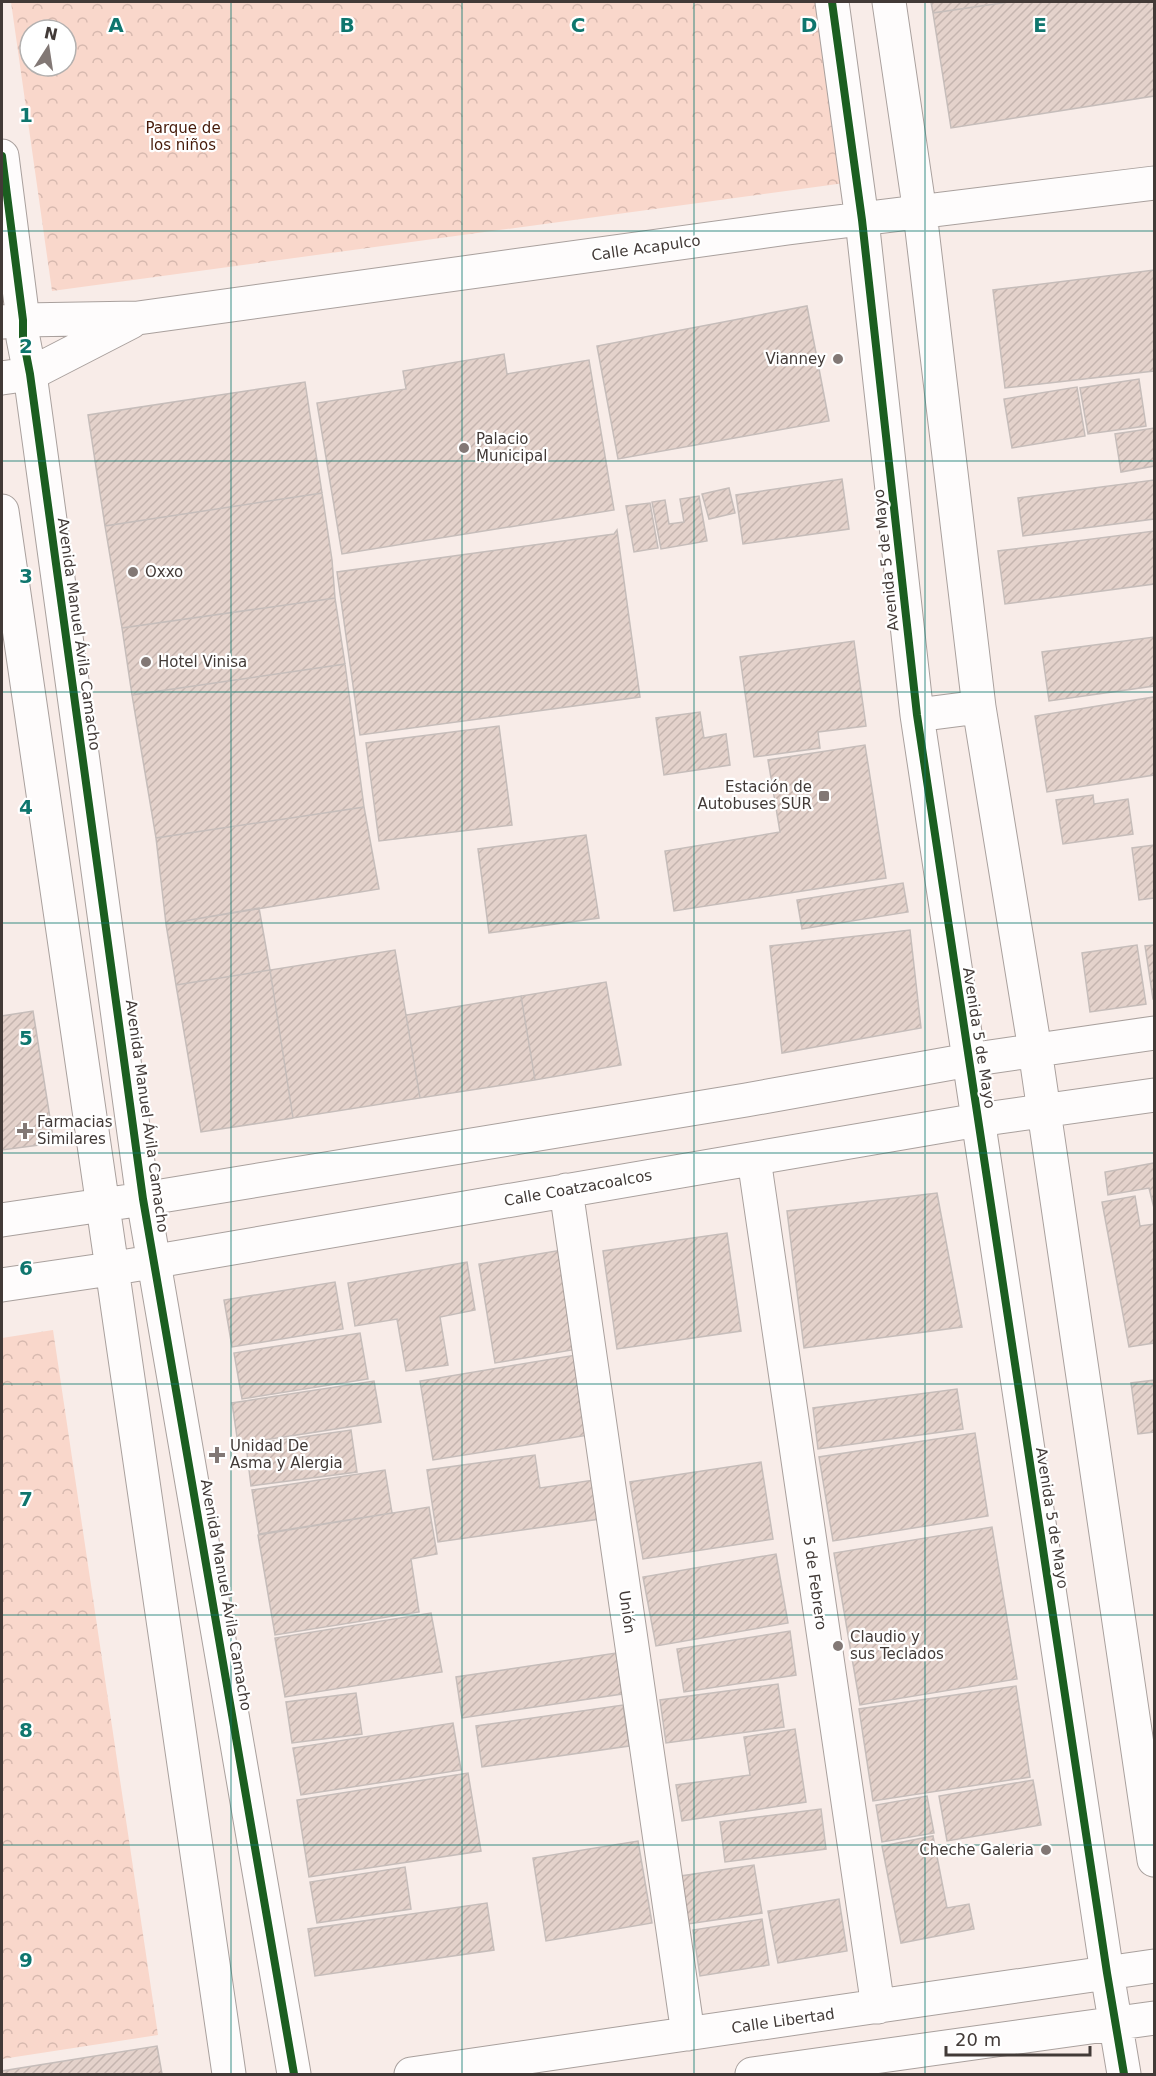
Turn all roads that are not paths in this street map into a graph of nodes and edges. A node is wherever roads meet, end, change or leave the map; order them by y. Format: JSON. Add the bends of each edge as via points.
{"nodes":[{"id":1,"x":832,"y":2,"type":"edge"},
{"id":2,"x":889,"y":2,"type":"edge"},
{"id":3,"x":2,"y":156,"type":"edge"},
{"id":4,"x":1155,"y":183,"type":"edge"},
{"id":5,"x":920,"y":213,"type":"junction"},
{"id":6,"x":862,"y":220,"type":"junction"},
{"id":7,"x":138,"y":318,"type":"junction"},
{"id":8,"x":12,"y":321,"type":"edge"},
{"id":9,"x":16,"y":376,"type":"edge"},
{"id":10,"x":2,"y":511,"type":"edge"},
{"id":11,"x":979,"y":707,"type":"junction"},
{"id":12,"x":917,"y":715,"type":"junction"},
{"id":13,"x":1155,"y":1033,"type":"edge"},
{"id":14,"x":1035,"y":1050,"type":"junction"},
{"id":15,"x":969,"y":1060,"type":"junction"},
{"id":16,"x":1155,"y":1095,"type":"edge"},
{"id":17,"x":1044,"y":1110,"type":"junction"},
{"id":18,"x":978,"y":1120,"type":"junction"},
{"id":19,"x":754,"y":1159,"type":"junction"},
{"id":20,"x":566,"y":1190,"type":"junction"},
{"id":21,"x":143,"y":1199,"type":"junction"},
{"id":22,"x":101,"y":1205,"type":"junction"},
{"id":23,"x":2,"y":1220,"type":"edge"},
{"id":24,"x":155,"y":1261,"type":"junction"},
{"id":25,"x":110,"y":1269,"type":"junction"},
{"id":26,"x":2,"y":1285,"type":"edge"},
{"id":27,"x":1155,"y":1860,"type":"edge"},
{"id":28,"x":1155,"y":1966,"type":"edge"},
{"id":29,"x":1107,"y":1973,"type":"junction"},
{"id":30,"x":878,"y":2007,"type":"junction"},
{"id":31,"x":1155,"y":2018,"type":"edge"},
{"id":32,"x":1116,"y":2023,"type":"junction"},
{"id":33,"x":688,"y":2034,"type":"junction"},
{"id":34,"x":229,"y":2074,"type":"edge"},
{"id":35,"x":294,"y":2074,"type":"edge"},
{"id":36,"x":411,"y":2074,"type":"edge"},
{"id":37,"x":752,"y":2074,"type":"edge"},
{"id":38,"x":1124,"y":2074,"type":"edge"}],
"edges":[{"from":1,"to":6,"type":"street","name":"Avenida 5 de Mayo"},
{"from":2,"to":5,"type":"street"},
{"from":3,"to":8,"type":"street","name":"Avenida Manuel Ávila Camacho"},
{"from":4,"to":5,"type":"street","name":"Calle Acapulco"},
{"from":5,"to":6,"type":"street","name":"Calle Acapulco"},
{"from":5,"to":11,"type":"street"},
{"from":6,"to":7,"type":"street","name":"Calle Acapulco"},
{"from":6,"to":12,"type":"street","name":"Avenida 5 de Mayo"},
{"from":7,"to":8,"type":"street","name":"Calle Acapulco"},
{"from":7,"to":9,"type":"street","name":"Calle Acapulco"},
{"from":8,"to":9,"type":"street","name":"Avenida Manuel Ávila Camacho","via":[[23,338]]},
{"from":9,"to":21,"type":"street","name":"Avenida Manuel Ávila Camacho"},
{"from":10,"to":22,"type":"street"},
{"from":11,"to":12,"type":"street"},
{"from":11,"to":14,"type":"street"},
{"from":12,"to":15,"type":"street","name":"Avenida 5 de Mayo"},
{"from":13,"to":14,"type":"street"},
{"from":14,"to":15,"type":"street"},
{"from":14,"to":17,"type":"street"},
{"from":15,"to":18,"type":"street","name":"Avenida 5 de Mayo"},
{"from":15,"to":21,"type":"street"},
{"from":16,"to":17,"type":"street","name":"Calle Coatzacoalcos"},
{"from":17,"to":18,"type":"street","name":"Calle Coatzacoalcos"},
{"from":17,"to":27,"type":"street"},
{"from":18,"to":19,"type":"street","name":"Calle Coatzacoalcos"},
{"from":18,"to":29,"type":"street","name":"Avenida 5 de Mayo"},
{"from":19,"to":20,"type":"street","name":"Calle Coatzacoalcos"},
{"from":19,"to":30,"type":"street","name":"5 de Febrero"},
{"from":20,"to":24,"type":"street","name":"Calle Coatzacoalcos"},
{"from":20,"to":33,"type":"street","name":"Unión"},
{"from":21,"to":22,"type":"street"},
{"from":21,"to":24,"type":"street","name":"Avenida Manuel Ávila Camacho"},
{"from":22,"to":23,"type":"street"},
{"from":22,"to":25,"type":"street"},
{"from":24,"to":25,"type":"street","name":"Calle Coatzacoalcos"},
{"from":24,"to":35,"type":"street","name":"Avenida Manuel Ávila Camacho"},
{"from":25,"to":26,"type":"street","name":"Calle Coatzacoalcos"},
{"from":25,"to":34,"type":"street"},
{"from":28,"to":29,"type":"street","name":"Calle Libertad"},
{"from":29,"to":30,"type":"street","name":"Calle Libertad"},
{"from":29,"to":32,"type":"street","name":"Avenida 5 de Mayo"},
{"from":30,"to":33,"type":"street","name":"Calle Libertad"},
{"from":31,"to":32,"type":"street"},
{"from":32,"to":37,"type":"street"},
{"from":32,"to":38,"type":"street","name":"Avenida 5 de Mayo"},
{"from":33,"to":36,"type":"street","name":"Calle Libertad"}]}
